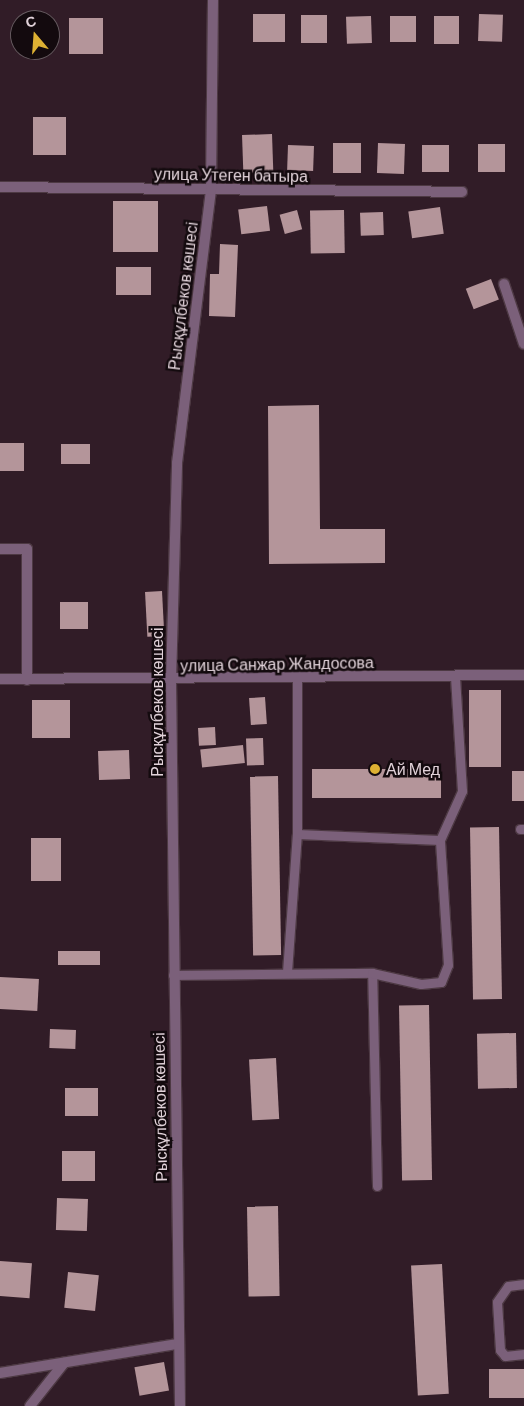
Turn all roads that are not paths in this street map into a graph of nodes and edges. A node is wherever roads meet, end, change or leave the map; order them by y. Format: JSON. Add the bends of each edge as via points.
{"nodes":[{"id":1,"x":213,"y":0,"type":"edge"},
{"id":2,"x":0,"y":187,"type":"edge"},
{"id":3,"x":211,"y":190,"type":"junction"},
{"id":4,"x":462,"y":192,"type":"dead end"},
{"id":5,"x":504,"y":284,"type":"dead end"},
{"id":6,"x":524,"y":344,"type":"edge"},
{"id":7,"x":0,"y":549,"type":"edge"},
{"id":8,"x":524,"y":675,"type":"edge"},
{"id":9,"x":455,"y":676,"type":"junction"},
{"id":10,"x":0,"y":679,"type":"edge"},
{"id":11,"x":297,"y":679,"type":"junction"},
{"id":12,"x":27,"y":680,"type":"junction"},
{"id":13,"x":171,"y":681,"type":"junction"},
{"id":14,"x":297,"y":834,"type":"junction"},
{"id":15,"x":440,"y":840,"type":"junction"},
{"id":16,"x":287,"y":972,"type":"junction"},
{"id":17,"x":372,"y":972,"type":"junction"},
{"id":18,"x":173,"y":975,"type":"junction"},
{"id":19,"x":377,"y":1186,"type":"dead end"},
{"id":20,"x":524,"y":1284,"type":"edge"},
{"id":21,"x":178,"y":1344,"type":"junction"},
{"id":22,"x":524,"y":1354,"type":"edge"},
{"id":23,"x":64,"y":1363,"type":"junction"},
{"id":24,"x":0,"y":1373,"type":"edge"},
{"id":25,"x":30,"y":1406,"type":"edge"},
{"id":26,"x":180,"y":1406,"type":"edge"}],
"edges":[{"from":1,"to":3,"type":"street","name":"Рысқұлбеков көшесі"},
{"from":2,"to":3,"type":"street","name":"улица Утеген батыра"},
{"from":3,"to":4,"type":"street","name":"улица Утеген батыра"},
{"from":3,"to":13,"type":"street","name":"Рысқұлбеков көшесі","via":[[178,463]]},
{"from":5,"to":6,"type":"street"},
{"from":7,"to":12,"type":"street","via":[[27,549]]},
{"from":8,"to":9,"type":"street","name":"улица Санжар Жандосова"},
{"from":9,"to":11,"type":"street","name":"улица Санжар Жандосова"},
{"from":9,"to":15,"type":"lane","via":[[462,791]]},
{"from":10,"to":12,"type":"street","name":"улица Санжар Жандосова"},
{"from":11,"to":13,"type":"street","name":"улица Санжар Жандосова"},
{"from":11,"to":14,"type":"lane"},
{"from":12,"to":13,"type":"street","name":"улица Санжар Жандосова"},
{"from":13,"to":18,"type":"street","name":"Рысқұлбеков көшесі"},
{"from":14,"to":15,"type":"lane"},
{"from":14,"to":16,"type":"lane"},
{"from":15,"to":17,"type":"lane","via":[[448,964],[440,982],[421,984]]},
{"from":16,"to":17,"type":"lane"},
{"from":16,"to":18,"type":"lane"},
{"from":17,"to":19,"type":"lane"},
{"from":18,"to":21,"type":"street","name":"Рысқұлбеков көшесі"},
{"from":20,"to":22,"type":"lane","via":[[508,1286],[497,1302],[500,1350],[505,1356]]},
{"from":21,"to":23,"type":"street"},
{"from":21,"to":26,"type":"street","name":"Рысқұлбеков көшесі"},
{"from":23,"to":24,"type":"street"},
{"from":23,"to":25,"type":"street"}]}
